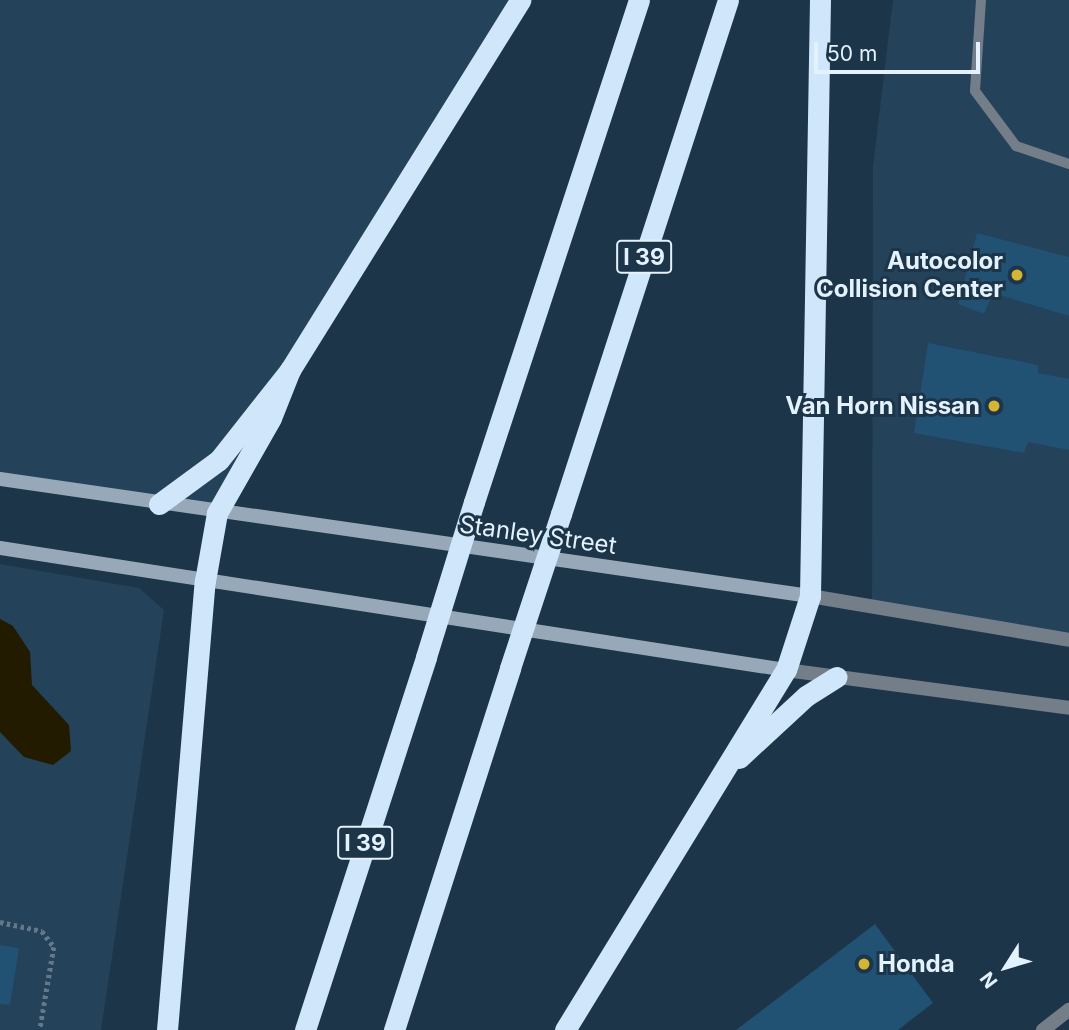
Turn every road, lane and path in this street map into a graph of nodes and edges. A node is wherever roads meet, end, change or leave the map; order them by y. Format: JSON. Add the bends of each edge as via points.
{"nodes":[{"id":1,"x":520,"y":0,"type":"edge"},
{"id":2,"x":639,"y":0,"type":"edge"},
{"id":3,"x":728,"y":0,"type":"edge"},
{"id":4,"x":820,"y":0,"type":"edge"},
{"id":5,"x":981,"y":0,"type":"edge"},
{"id":6,"x":1069,"y":164,"type":"edge"},
{"id":7,"x":290,"y":370,"type":"junction"},
{"id":8,"x":0,"y":479,"type":"edge"},
{"id":9,"x":159,"y":504,"type":"junction"},
{"id":10,"x":217,"y":513,"type":"junction"},
{"id":11,"x":0,"y":548,"type":"edge"},
{"id":12,"x":205,"y":581,"type":"junction"},
{"id":13,"x":810,"y":596,"type":"junction"},
{"id":14,"x":1069,"y":640,"type":"edge"},
{"id":15,"x":786,"y":670,"type":"junction"},
{"id":16,"x":837,"y":677,"type":"junction"},
{"id":17,"x":1069,"y":708,"type":"edge"},
{"id":18,"x":720,"y":776,"type":"junction"},
{"id":19,"x":0,"y":922,"type":"edge"},
{"id":20,"x":1069,"y":1010,"type":"edge"},
{"id":21,"x":40,"y":1030,"type":"edge"},
{"id":22,"x":167,"y":1030,"type":"edge"},
{"id":23,"x":305,"y":1030,"type":"edge"},
{"id":24,"x":394,"y":1030,"type":"edge"},
{"id":25,"x":565,"y":1030,"type":"edge"},
{"id":26,"x":1043,"y":1030,"type":"edge"}],
"edges":[{"from":1,"to":7,"type":"highway"},
{"from":2,"to":23,"type":"highway","number":"I 39","bridge":true},
{"from":3,"to":24,"type":"highway","number":"I 39","bridge":true},
{"from":4,"to":13,"type":"highway"},
{"from":5,"to":6,"type":"lane","via":[[975,91],[1016,146]]},
{"from":7,"to":9,"type":"highway","via":[[219,460]]},
{"from":7,"to":10,"type":"highway","via":[[271,418]]},
{"from":8,"to":9,"type":"main road","name":"Stanley Street"},
{"from":9,"to":10,"type":"main road","name":"Stanley Street"},
{"from":10,"to":12,"type":"highway"},
{"from":10,"to":13,"type":"main road","name":"Stanley Street"},
{"from":11,"to":12,"type":"main road"},
{"from":12,"to":15,"type":"main road"},
{"from":12,"to":22,"type":"highway"},
{"from":13,"to":14,"type":"street","name":"Stanley Street"},
{"from":13,"to":15,"type":"highway"},
{"from":15,"to":16,"type":"street"},
{"from":15,"to":18,"type":"highway"},
{"from":16,"to":17,"type":"street"},
{"from":16,"to":18,"type":"highway","via":[[806,696]]},
{"from":18,"to":25,"type":"highway"},
{"from":19,"to":21,"type":"path","via":[[42,931],[54,947]]},
{"from":20,"to":26,"type":"street"}]}
